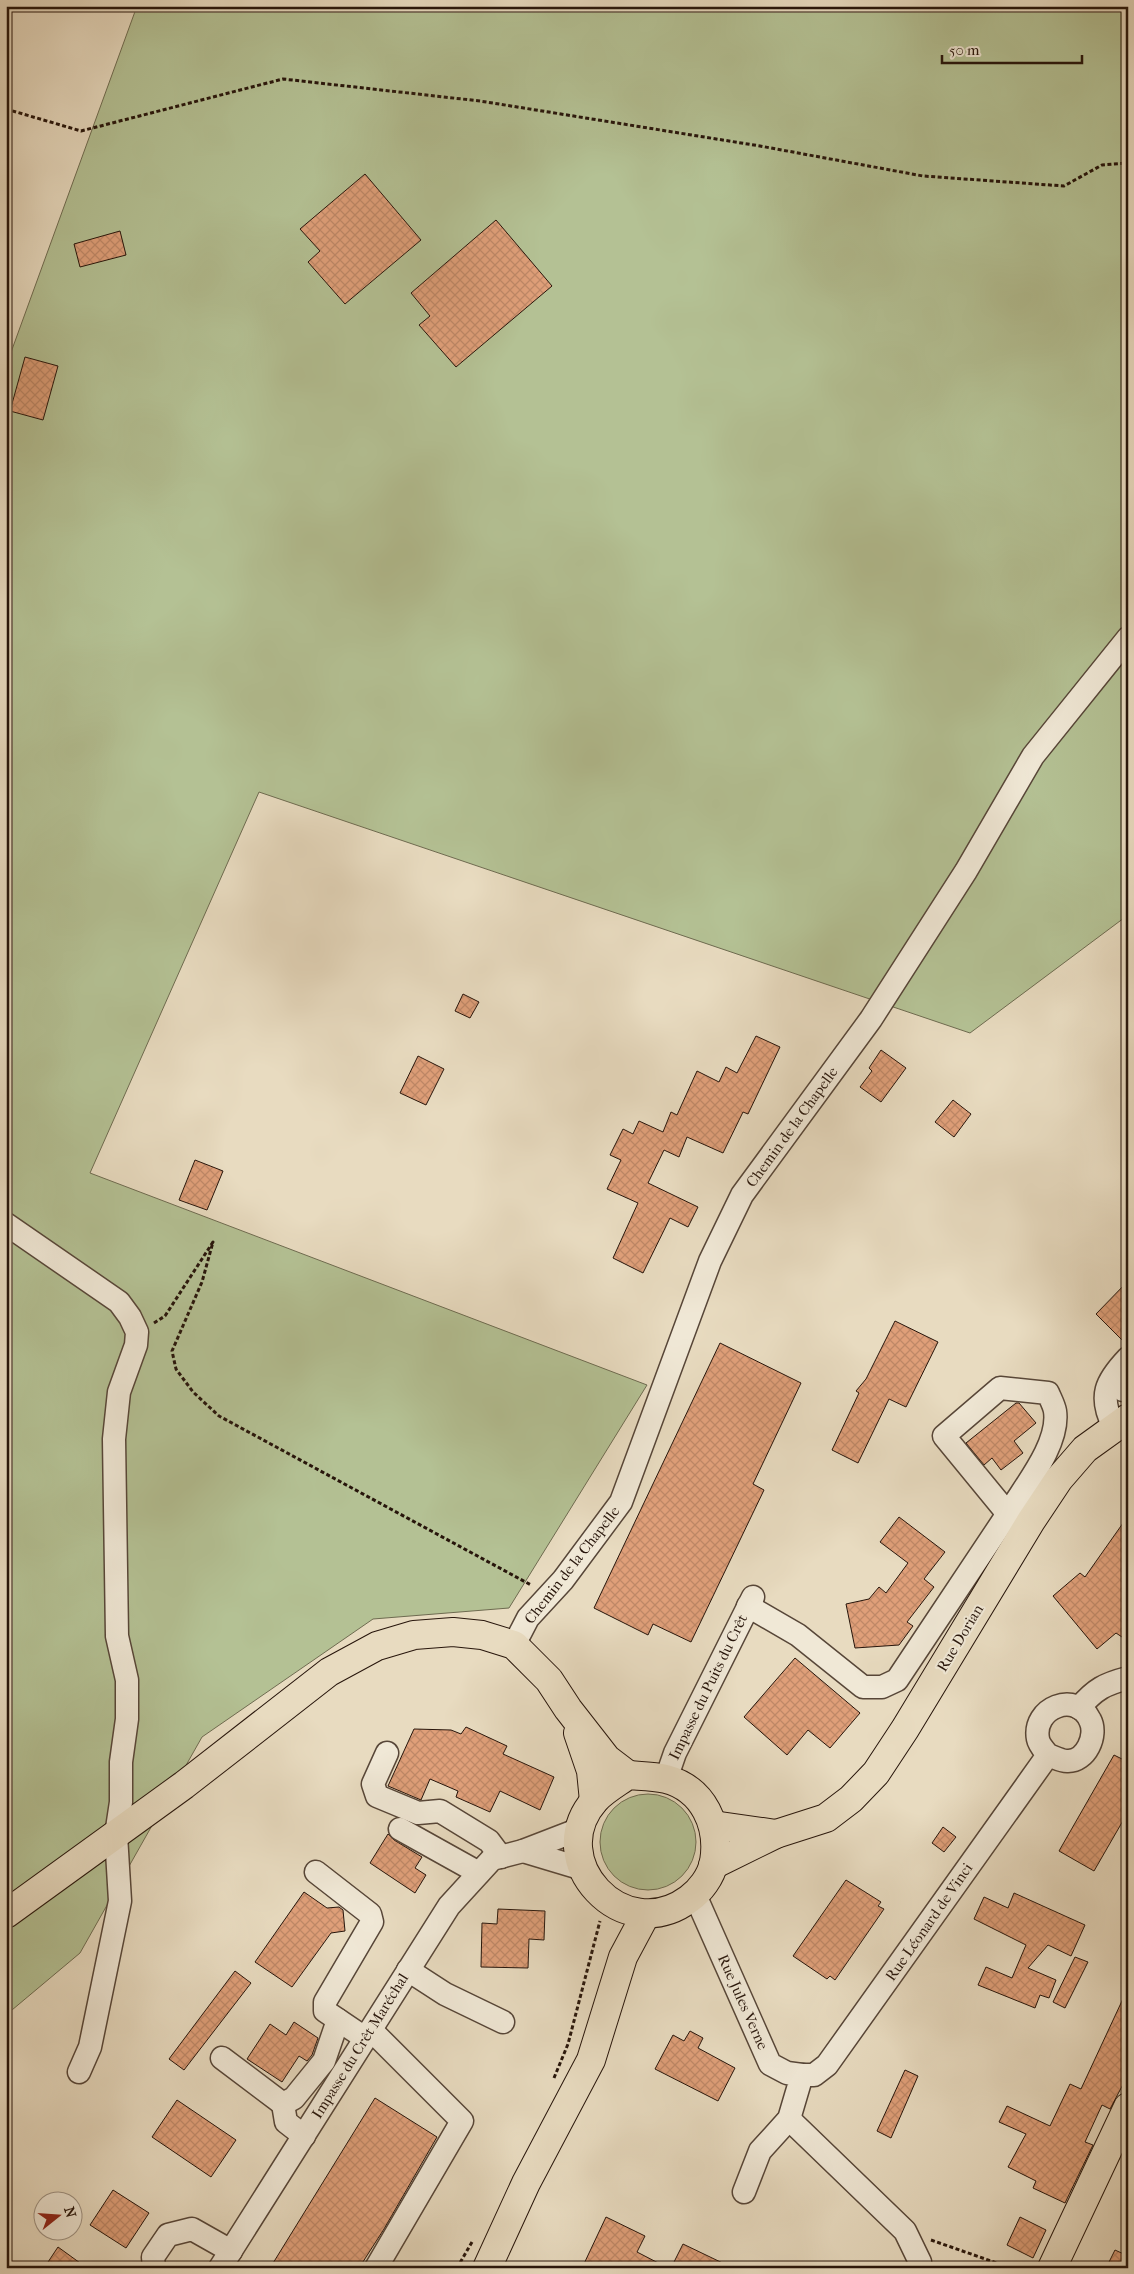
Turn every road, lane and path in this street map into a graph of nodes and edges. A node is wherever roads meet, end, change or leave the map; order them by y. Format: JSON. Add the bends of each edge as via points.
{"nodes":[{"id":1,"x":6,"y":109,"type":"edge"},
{"id":2,"x":1128,"y":163,"type":"edge"},
{"id":3,"x":1128,"y":638,"type":"edge"},
{"id":4,"x":6,"y":1224,"type":"edge"},
{"id":5,"x":132,"y":1322,"type":"junction"},
{"id":6,"x":1128,"y":1358,"type":"edge"},
{"id":7,"x":1121,"y":1423,"type":"edge"},
{"id":8,"x":1008,"y":1514,"type":"junction"},
{"id":9,"x":549,"y":1595,"type":"junction"},
{"id":10,"x":514,"y":1646,"type":"junction"},
{"id":11,"x":1128,"y":1678,"type":"edge"},
{"id":12,"x":1079,"y":1708,"type":"junction"},
{"id":13,"x":568,"y":1709,"type":"junction"},
{"id":14,"x":387,"y":1753,"type":"dead end"},
{"id":15,"x":1048,"y":1756,"type":"junction"},
{"id":16,"x":628,"y":1775,"type":"junction"},
{"id":17,"x":666,"y":1779,"type":"junction"},
{"id":18,"x":594,"y":1800,"type":"junction"},
{"id":19,"x":713,"y":1825,"type":"junction"},
{"id":20,"x":400,"y":1829,"type":"dead end"},
{"id":21,"x":580,"y":1829,"type":"junction"},
{"id":22,"x":776,"y":1834,"type":"junction"},
{"id":23,"x":116,"y":1835,"type":"junction"},
{"id":24,"x":523,"y":1850,"type":"junction"},
{"id":25,"x":501,"y":1857,"type":"junction"},
{"id":26,"x":713,"y":1865,"type":"junction"},
{"id":27,"x":583,"y":1869,"type":"junction"},
{"id":28,"x":316,"y":1872,"type":"dead end"},
{"id":29,"x":479,"y":1873,"type":"junction"},
{"id":30,"x":695,"y":1895,"type":"junction"},
{"id":31,"x":604,"y":1898,"type":"junction"},
{"id":32,"x":6,"y":1914,"type":"edge"},
{"id":33,"x":646,"y":1914,"type":"junction"},
{"id":34,"x":408,"y":1970,"type":"junction"},
{"id":35,"x":338,"y":2020,"type":"junction"},
{"id":36,"x":503,"y":2022,"type":"dead end"},
{"id":37,"x":368,"y":2034,"type":"junction"},
{"id":38,"x":222,"y":2058,"type":"dead end"},
{"id":39,"x":79,"y":2072,"type":"dead end"},
{"id":40,"x":802,"y":2074,"type":"junction"},
{"id":41,"x":552,"y":2080,"type":"dead end"},
{"id":42,"x":283,"y":2104,"type":"junction"},
{"id":43,"x":1128,"y":2106,"type":"edge"},
{"id":44,"x":789,"y":2119,"type":"junction"},
{"id":45,"x":1121,"y":2129,"type":"edge"},
{"id":46,"x":304,"y":2136,"type":"junction"},
{"id":47,"x":744,"y":2192,"type":"dead end"},
{"id":48,"x":905,"y":2231,"type":"junction"},
{"id":49,"x":475,"y":2237,"type":"dead end"},
{"id":50,"x":225,"y":2260,"type":"edge"},
{"id":51,"x":920,"y":2262,"type":"dead end"},
{"id":52,"x":154,"y":2268,"type":"edge"},
{"id":53,"x":376,"y":2268,"type":"edge"},
{"id":54,"x":457,"y":2268,"type":"edge"},
{"id":55,"x":487,"y":2268,"type":"edge"},
{"id":56,"x":1011,"y":2268,"type":"edge"},
{"id":57,"x":1052,"y":2268,"type":"edge"}],
"edges":[{"from":1,"to":2,"type":"path","via":[[81,131],[283,78],[480,101],[924,176],[1064,186],[1102,166]]},
{"from":3,"to":9,"type":"street","name":"Chemin de la Chapelle","via":[[1033,756],[966,870],[871,1019],[742,1196],[710,1261],[621,1502]]},
{"from":4,"to":5,"type":"street","via":[[119,1302]]},
{"from":5,"to":9,"type":"path","via":[[150,1325],[166,1316],[214,1242],[202,1282],[172,1350],[176,1369],[193,1392],[219,1416]]},
{"from":5,"to":23,"type":"street","via":[[137,1332],[136,1345],[119,1392],[114,1439],[117,1636],[127,1680],[127,1719]]},
{"from":6,"to":7,"type":"street","via":[[1106,1386],[1107,1409]]},
{"from":7,"to":22,"type":"main road","name":"Rue Dorian","via":[[1085,1449],[1059,1479],[876,1773],[851,1799],[826,1818]]},
{"from":8,"to":8,"type":"street","via":[[1050,1446],[1055,1410],[1048,1393],[1000,1388],[944,1436]]},
{"from":8,"to":17,"type":"street","name":"Impasse du Puits du Crêt","via":[[898,1680],[882,1687],[863,1687],[750,1602],[675,1753]]},
{"from":9,"to":10,"type":"street","name":"Chemin de la Chapelle","via":[[528,1618]]},
{"from":10,"to":13,"type":"main road","via":[[549,1680]]},
{"from":10,"to":23,"type":"main road","via":[[482,1635],[453,1632],[414,1635],[377,1646],[330,1672]]},
{"from":11,"to":12,"type":"street","via":[[1106,1683]]},
{"from":12,"to":15,"type":"street","via":[[1056,1706],[1044,1714],[1037,1727],[1038,1741]]},
{"from":12,"to":15,"type":"street","via":[[1091,1721],[1093,1734],[1086,1752],[1067,1761]]},
{"from":13,"to":16,"type":"main road","via":[[607,1759]]},
{"from":13,"to":18,"type":"main road","via":[[591,1771]]},
{"from":14,"to":25,"type":"street","via":[[373,1784],[377,1796],[418,1813],[440,1810],[489,1841]]},
{"from":15,"to":40,"type":"street","name":"Rue Léonard de Vinci","via":[[827,2065],[814,2075]]},
{"from":16,"to":17,"type":"main road"},
{"from":16,"to":18,"type":"main road"},
{"from":17,"to":19,"type":"main road","via":[[690,1791],[704,1806]]},
{"from":18,"to":21,"type":"main road"},
{"from":19,"to":22,"type":"main road","name":"Rue Dorian"},
{"from":19,"to":26,"type":"main road","via":[[716,1845]]},
{"from":20,"to":29,"type":"street"},
{"from":21,"to":24,"type":"street","name":"Impasse du Crêt Maréchal"},
{"from":21,"to":27,"type":"main road","via":[[578,1849]]},
{"from":22,"to":26,"type":"main road","name":"Rue Dorian"},
{"from":23,"to":32,"type":"main road"},
{"from":23,"to":39,"type":"street","via":[[120,1901],[90,2047]]},
{"from":24,"to":25,"type":"street","name":"Impasse du Crêt Maréchal"},
{"from":24,"to":27,"type":"street"},
{"from":25,"to":29,"type":"street","name":"Impasse du Crêt Maréchal","via":[[492,1859]]},
{"from":26,"to":30,"type":"main road"},
{"from":27,"to":31,"type":"main road","via":[[591,1885]]},
{"from":28,"to":35,"type":"street","via":[[370,1914],[372,1922],[324,2002],[325,2011]]},
{"from":29,"to":34,"type":"street","name":"Impasse du Crêt Maréchal","via":[[449,1906]]},
{"from":30,"to":33,"type":"main road","via":[[681,1906]]},
{"from":30,"to":40,"type":"street","name":"Rue Jules Verne","via":[[770,2064],[787,2073]]},
{"from":31,"to":33,"type":"main road","via":[[616,1907]]},
{"from":31,"to":41,"type":"path","via":[[600,1926],[568,2044]]},
{"from":33,"to":55,"type":"main road","via":[[623,1957],[591,2060],[526,2183]]},
{"from":34,"to":36,"type":"street","via":[[445,1994]]},
{"from":34,"to":37,"type":"street","name":"Impasse du Crêt Maréchal"},
{"from":35,"to":37,"type":"street"},
{"from":35,"to":42,"type":"street","via":[[324,2061],[294,2098]]},
{"from":37,"to":46,"type":"street","name":"Impasse du Crêt Maréchal"},
{"from":37,"to":53,"type":"street","via":[[462,2121]]},
{"from":38,"to":42,"type":"street"},
{"from":40,"to":44,"type":"street"},
{"from":42,"to":46,"type":"street","via":[[286,2122]]},
{"from":43,"to":45,"type":"main road"},
{"from":44,"to":47,"type":"street","via":[[760,2151]]},
{"from":44,"to":48,"type":"street"},
{"from":45,"to":57,"type":"main road"},
{"from":46,"to":50,"type":"street","name":"Impasse du Crêt Maréchal"},
{"from":48,"to":51,"type":"street"},
{"from":48,"to":56,"type":"path"},
{"from":49,"to":54,"type":"path"},
{"from":50,"to":52,"type":"street","via":[[192,2229],[168,2235],[153,2257]]}]}
